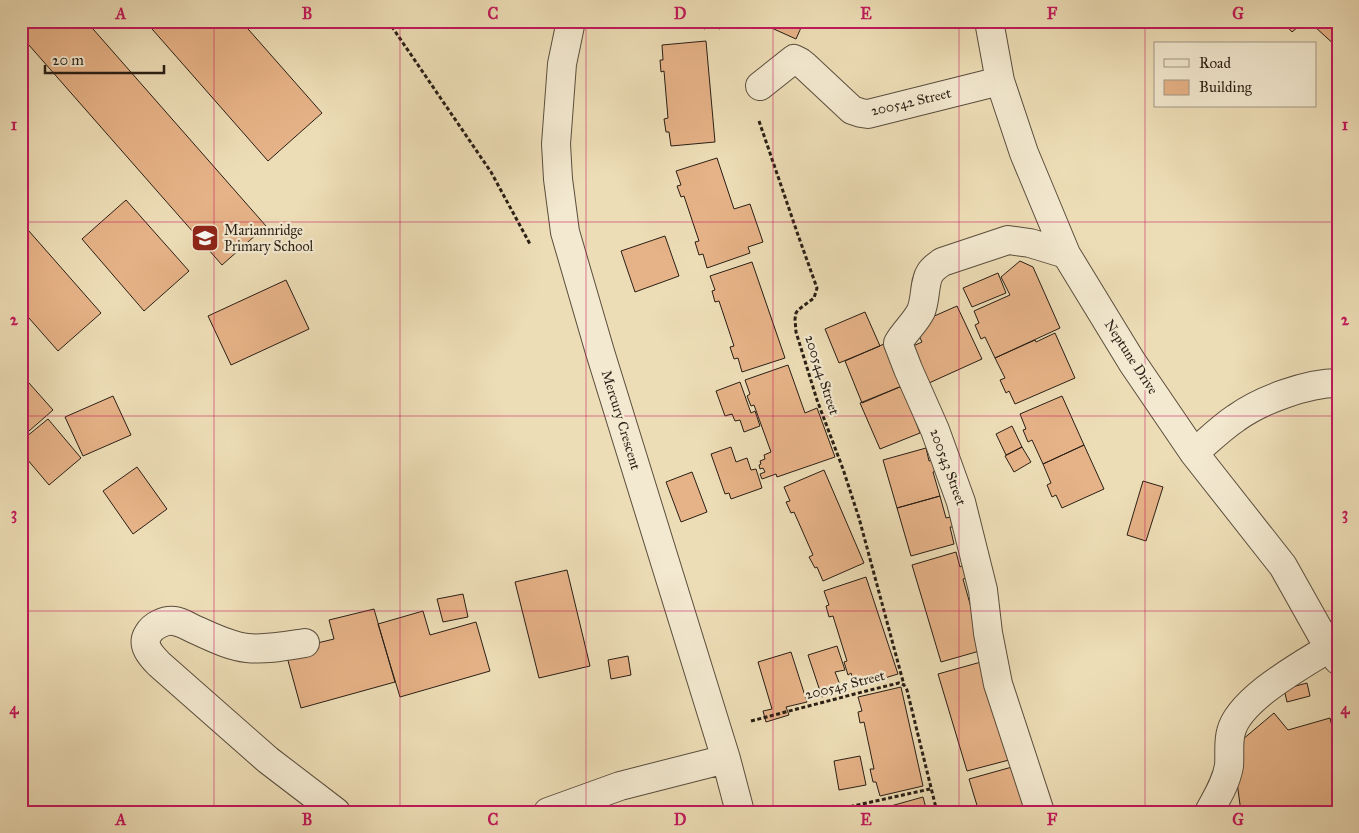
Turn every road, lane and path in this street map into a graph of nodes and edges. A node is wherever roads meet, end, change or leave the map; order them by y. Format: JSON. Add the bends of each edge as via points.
{"nodes":[{"id":1,"x":388,"y":21,"type":"edge"},
{"id":2,"x":571,"y":21,"type":"edge"},
{"id":3,"x":989,"y":21,"type":"edge"},
{"id":4,"x":1000,"y":81,"type":"junction"},
{"id":5,"x":760,"y":86,"type":"joint"},
{"id":6,"x":535,"y":249,"type":"dead end"},
{"id":7,"x":1066,"y":254,"type":"junction"},
{"id":8,"x":1338,"y":383,"type":"edge"},
{"id":9,"x":1194,"y":453,"type":"junction"},
{"id":10,"x":305,"y":643,"type":"dead end"},
{"id":11,"x":1333,"y":654,"type":"edge"},
{"id":12,"x":904,"y":685,"type":"junction"},
{"id":13,"x":717,"y":729,"type":"junction"},
{"id":14,"x":726,"y":759,"type":"junction"},
{"id":15,"x":930,"y":789,"type":"junction"},
{"id":16,"x":336,"y":812,"type":"edge"},
{"id":17,"x":548,"y":812,"type":"edge"},
{"id":18,"x":740,"y":812,"type":"edge"},
{"id":19,"x":805,"y":812,"type":"edge"},
{"id":20,"x":937,"y":812,"type":"edge"},
{"id":21,"x":1040,"y":812,"type":"edge"},
{"id":22,"x":1209,"y":812,"type":"edge"}],
"edges":[{"from":1,"to":6,"type":"path","via":[[491,172]]},
{"from":2,"to":13,"type":"street","name":"Mercury Crescent","via":[[562,64],[556,144],[565,232]]},
{"from":3,"to":4,"type":"street","name":"Neptune Drive"},
{"from":4,"to":5,"type":"street","name":"200542 Street","via":[[868,114],[852,110],[794,59]]},
{"from":4,"to":7,"type":"street","name":"Neptune Drive","via":[[1024,153]]},
{"from":5,"to":12,"type":"path","name":"200544 Street","via":[[752,91],[752,101],[817,288],[814,298],[796,313],[796,332],[860,518]]},
{"from":7,"to":9,"type":"street","name":"Neptune Drive","via":[[1132,362]]},
{"from":7,"to":21,"type":"street","name":"200543 Street","via":[[1008,240],[942,262],[929,275],[921,310],[898,343],[962,502],[983,590],[998,684]]},
{"from":8,"to":9,"type":"street","via":[[1304,388],[1254,407]]},
{"from":9,"to":11,"type":"street","name":"Neptune Drive","via":[[1283,566]]},
{"from":10,"to":16,"type":"street","via":[[247,648],[174,621],[156,625],[145,642],[159,664],[268,760]]},
{"from":11,"to":22,"type":"street","via":[[1278,679],[1235,721],[1230,733],[1229,769]]},
{"from":12,"to":13,"type":"path","name":"200545 Street","via":[[870,690]]},
{"from":12,"to":15,"type":"path","name":"200545 Street"},
{"from":13,"to":14,"type":"street","name":"Mercury Crescent"},
{"from":14,"to":17,"type":"street","via":[[620,786]]},
{"from":14,"to":18,"type":"street","name":"Mercury Crescent"},
{"from":15,"to":19,"type":"path","via":[[844,808]]},
{"from":15,"to":20,"type":"path","name":"200545 Street"}]}
